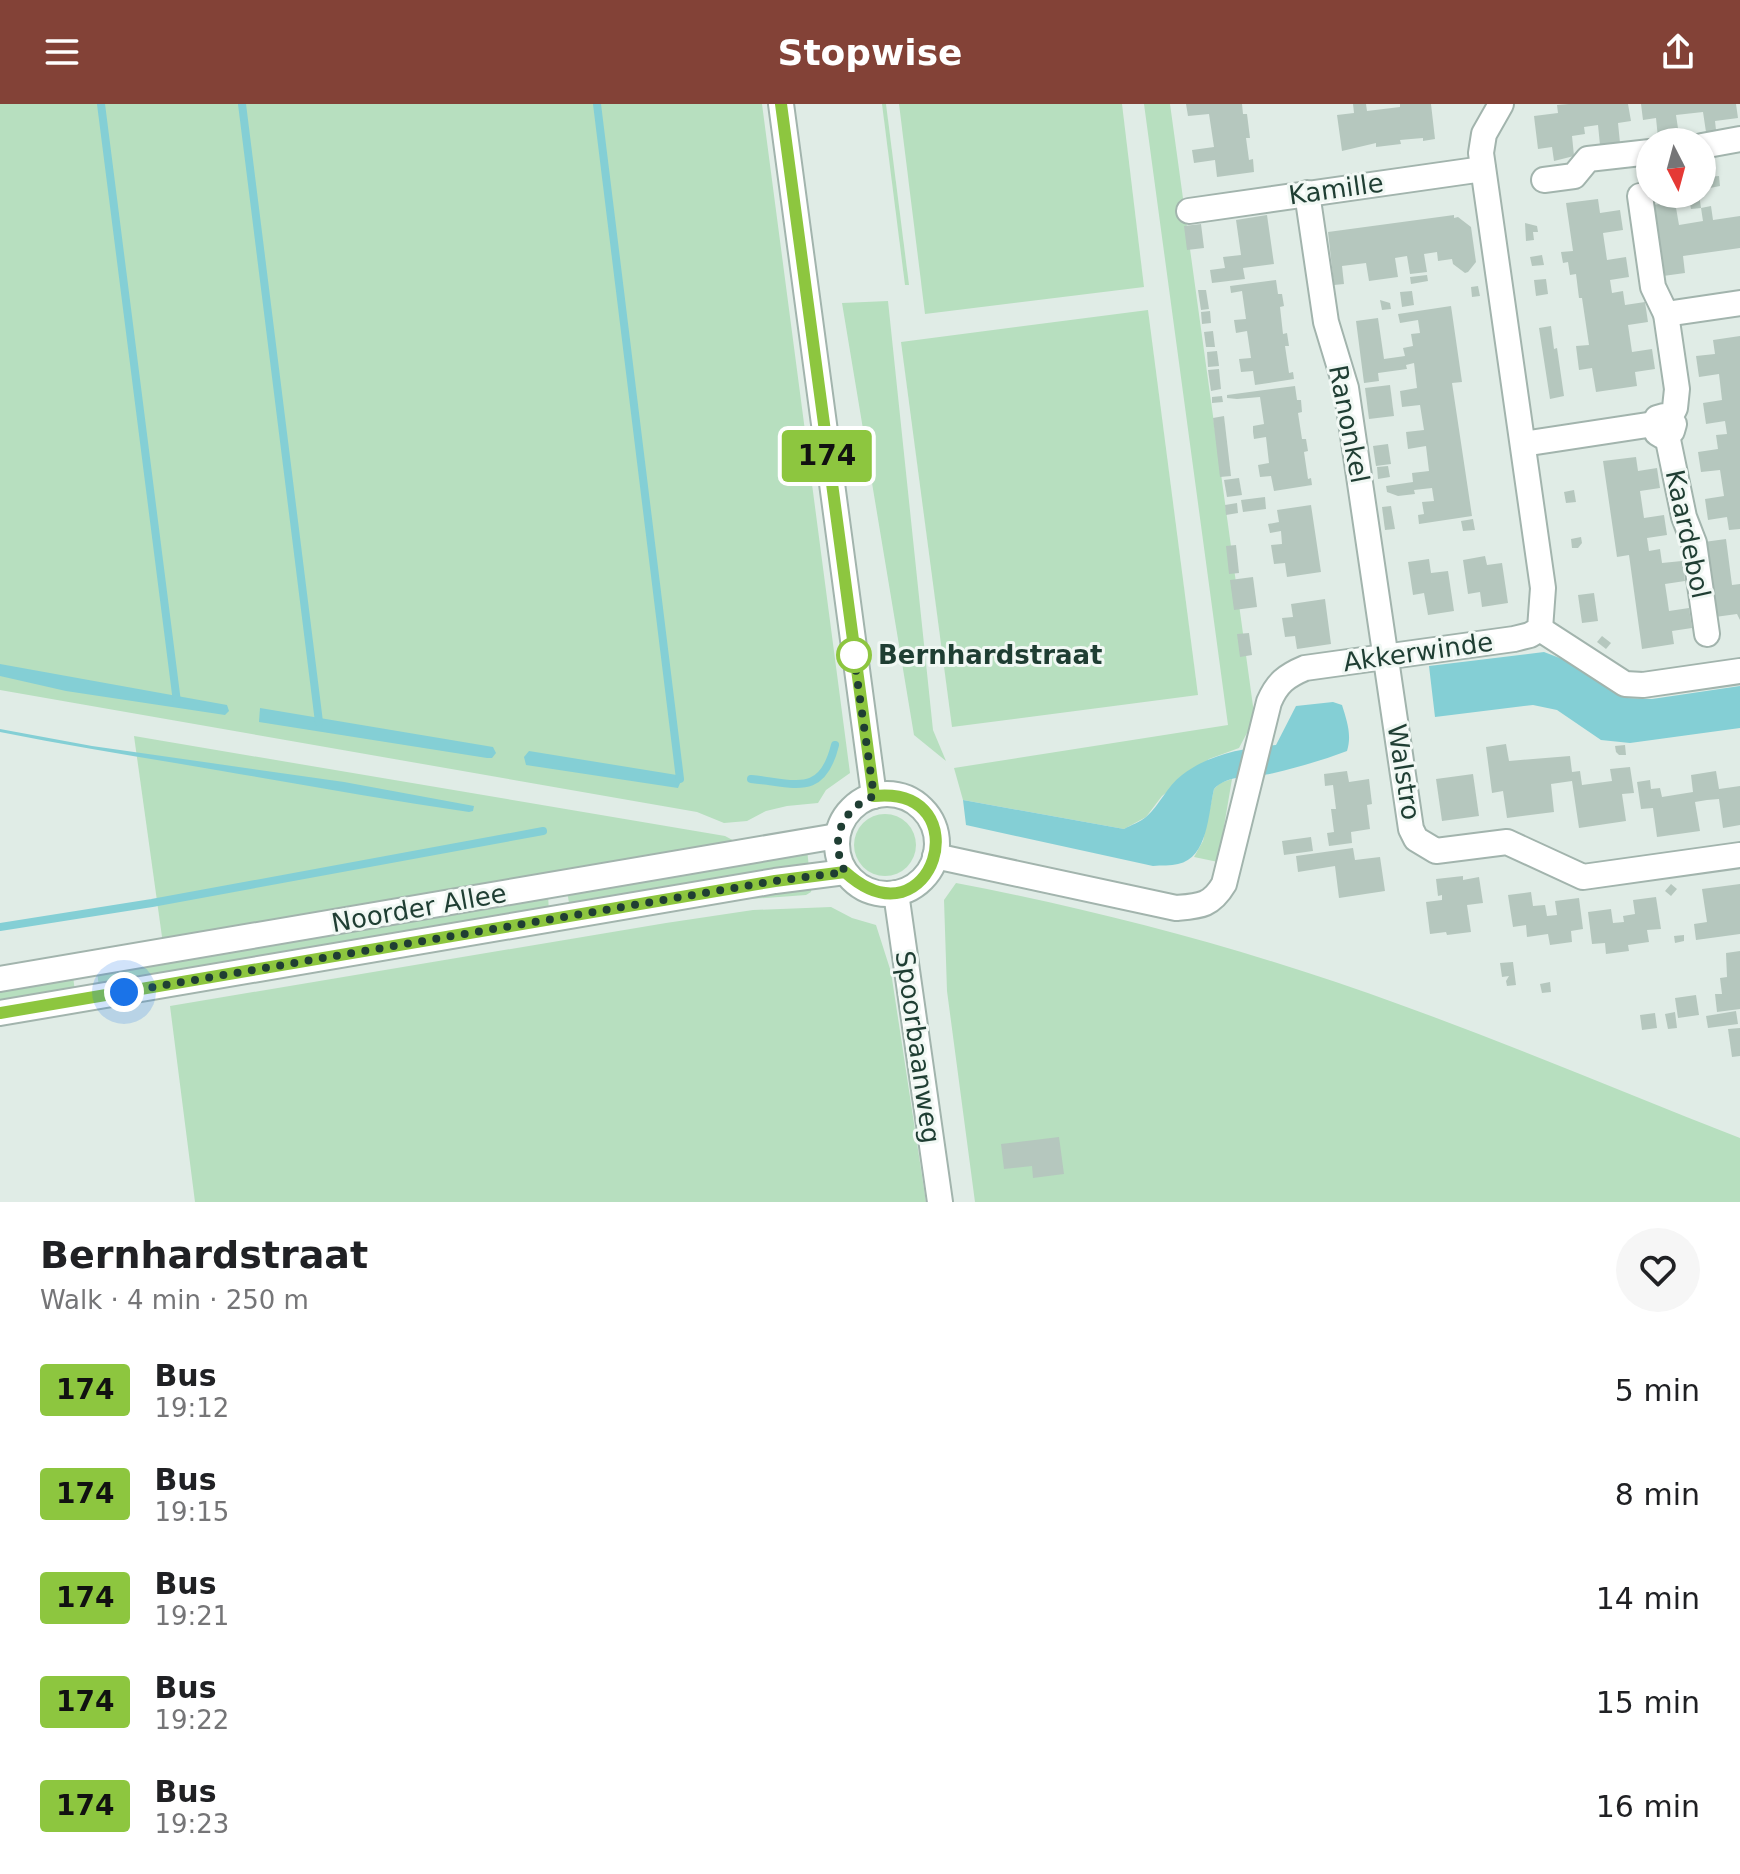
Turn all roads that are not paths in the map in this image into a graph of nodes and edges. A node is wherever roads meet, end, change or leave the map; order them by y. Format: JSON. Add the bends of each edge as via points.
{"nodes":[{"id":1,"x":781,"y":104,"type":"edge"},
{"id":2,"x":1501,"y":104,"type":"edge"},
{"id":3,"x":1740,"y":139,"type":"edge"},
{"id":4,"x":1716,"y":143,"type":"edge"},
{"id":5,"x":1636,"y":154,"type":"edge"},
{"id":6,"x":1483,"y":169,"type":"junction"},
{"id":7,"x":1544,"y":180,"type":"dead end"},
{"id":8,"x":1307,"y":193,"type":"junction"},
{"id":9,"x":1642,"y":208,"type":"edge"},
{"id":10,"x":1189,"y":211,"type":"dead end"},
{"id":11,"x":1740,"y":303,"type":"edge"},
{"id":12,"x":1666,"y":314,"type":"junction"},
{"id":13,"x":1664,"y":426,"type":"junction"},
{"id":14,"x":1523,"y":444,"type":"junction"},
{"id":15,"x":1540,"y":629,"type":"junction"},
{"id":16,"x":1707,"y":634,"type":"dead end"},
{"id":17,"x":1387,"y":656,"type":"junction"},
{"id":18,"x":1740,"y":671,"type":"edge"},
{"id":19,"x":874,"y":796,"type":"junction"},
{"id":20,"x":837,"y":836,"type":"junction"},
{"id":21,"x":1740,"y":855,"type":"edge"},
{"id":22,"x":935,"y":856,"type":"junction"},
{"id":23,"x":845,"y":872,"type":"junction"},
{"id":24,"x":896,"y":893,"type":"junction"},
{"id":25,"x":0,"y":979,"type":"edge"},
{"id":26,"x":0,"y":1013,"type":"edge"},
{"id":27,"x":940,"y":1202,"type":"edge"}],
"edges":[{"from":1,"to":19,"type":"street"},
{"from":2,"to":6,"type":"street","via":[[1484,134]]},
{"from":3,"to":4,"type":"street"},
{"from":5,"to":7,"type":"street","via":[[1588,159],[1574,176]]},
{"from":6,"to":8,"type":"street","name":"Kamille"},
{"from":6,"to":14,"type":"street"},
{"from":8,"to":10,"type":"street","name":"Kamille"},
{"from":8,"to":17,"type":"street","name":"Ranonkel","via":[[1326,322],[1346,388]]},
{"from":9,"to":12,"type":"street","name":"Kaardebol","via":[[1653,287]]},
{"from":11,"to":12,"type":"street"},
{"from":12,"to":13,"type":"street","name":"Kaardebol","via":[[1677,389],[1675,408]]},
{"from":13,"to":14,"type":"street"},
{"from":13,"to":16,"type":"street","name":"Kaardebol","via":[[1694,543]]},
{"from":14,"to":15,"type":"street","via":[[1543,588]]},
{"from":15,"to":17,"type":"street","name":"Akkerwinde","via":[[1514,639]]},
{"from":15,"to":18,"type":"street","via":[[1625,684]]},
{"from":17,"to":21,"type":"street","name":"Walstro","via":[[1411,829],[1424,846],[1436,851],[1507,842],[1583,877]]},
{"from":17,"to":22,"type":"street","name":"Akkerwinde","via":[[1305,668],[1275,687],[1224,884],[1215,899],[1176,908]]},
{"from":19,"to":20,"type":"street","via":[[849,811]]},
{"from":19,"to":22,"type":"street","via":[[904,797],[918,805],[935,830]]},
{"from":20,"to":23,"type":"street"},
{"from":20,"to":25,"type":"street","name":"Noorder Allee"},
{"from":22,"to":24,"type":"street","via":[[918,883]]},
{"from":23,"to":24,"type":"street","via":[[876,893]]},
{"from":23,"to":26,"type":"street","name":"Noorder Allee"},
{"from":24,"to":27,"type":"street","name":"Spoorbaanweg"}]}
